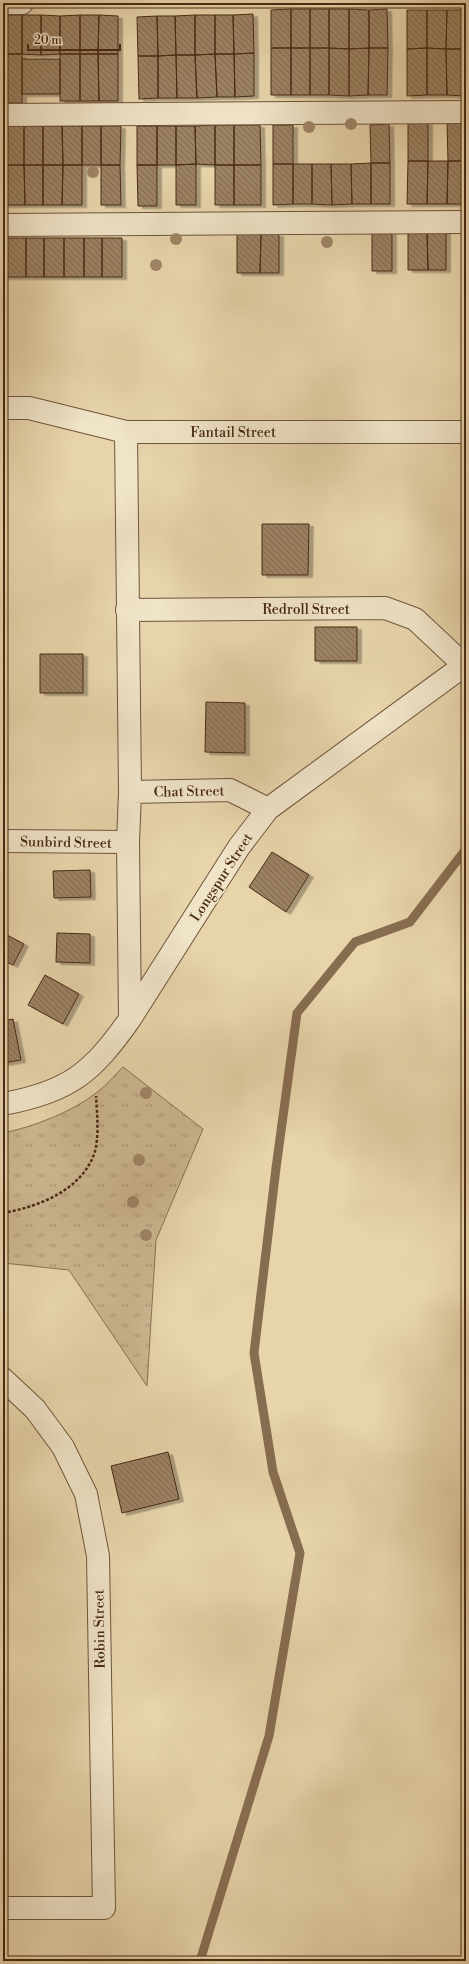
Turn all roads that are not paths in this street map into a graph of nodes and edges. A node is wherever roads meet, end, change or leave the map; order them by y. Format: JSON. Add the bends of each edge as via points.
{"nodes":[{"id":1,"x":3,"y":3,"type":"edge"},
{"id":2,"x":22,"y":3,"type":"edge"},
{"id":3,"x":466,"y":112,"type":"edge"},
{"id":4,"x":3,"y":115,"type":"edge"},
{"id":5,"x":466,"y":222,"type":"edge"},
{"id":6,"x":3,"y":225,"type":"edge"},
{"id":7,"x":3,"y":408,"type":"edge"},
{"id":8,"x":126,"y":432,"type":"junction"},
{"id":9,"x":466,"y":432,"type":"edge"},
{"id":10,"x":128,"y":610,"type":"junction"},
{"id":11,"x":465,"y":665,"type":"edge"},
{"id":12,"x":130,"y":792,"type":"junction"},
{"id":13,"x":268,"y":809,"type":"junction"},
{"id":14,"x":3,"y":841,"type":"edge"},
{"id":15,"x":128,"y":842,"type":"junction"},
{"id":16,"x":130,"y":1019,"type":"junction"},
{"id":17,"x":3,"y":1104,"type":"edge"},
{"id":18,"x":3,"y":1379,"type":"edge"},
{"id":19,"x":3,"y":1908,"type":"edge"}],
"edges":[{"from":1,"to":2,"type":"street"},
{"from":3,"to":4,"type":"street"},
{"from":5,"to":6,"type":"street"},
{"from":7,"to":8,"type":"street","name":"Fantail Street","via":[[29,408]]},
{"from":8,"to":9,"type":"street","name":"Fantail Street"},
{"from":8,"to":10,"type":"street"},
{"from":10,"to":11,"type":"street","name":"Redroll Street","via":[[385,608],[415,619]]},
{"from":10,"to":12,"type":"street"},
{"from":11,"to":13,"type":"street","name":"Longspur Street"},
{"from":12,"to":13,"type":"street","name":"Chat Street","via":[[230,790]]},
{"from":12,"to":15,"type":"street"},
{"from":13,"to":16,"type":"street","name":"Longspur Street","via":[[239,848]]},
{"from":14,"to":15,"type":"street","name":"Sunbird Street"},
{"from":15,"to":16,"type":"street"},
{"from":16,"to":17,"type":"street","name":"Longspur Street","via":[[89,1069],[66,1085],[30,1099]]},
{"from":18,"to":19,"type":"street","name":"Robin Street","via":[[35,1409],[63,1448],[86,1494],[98,1556],[104,1908]]}]}
